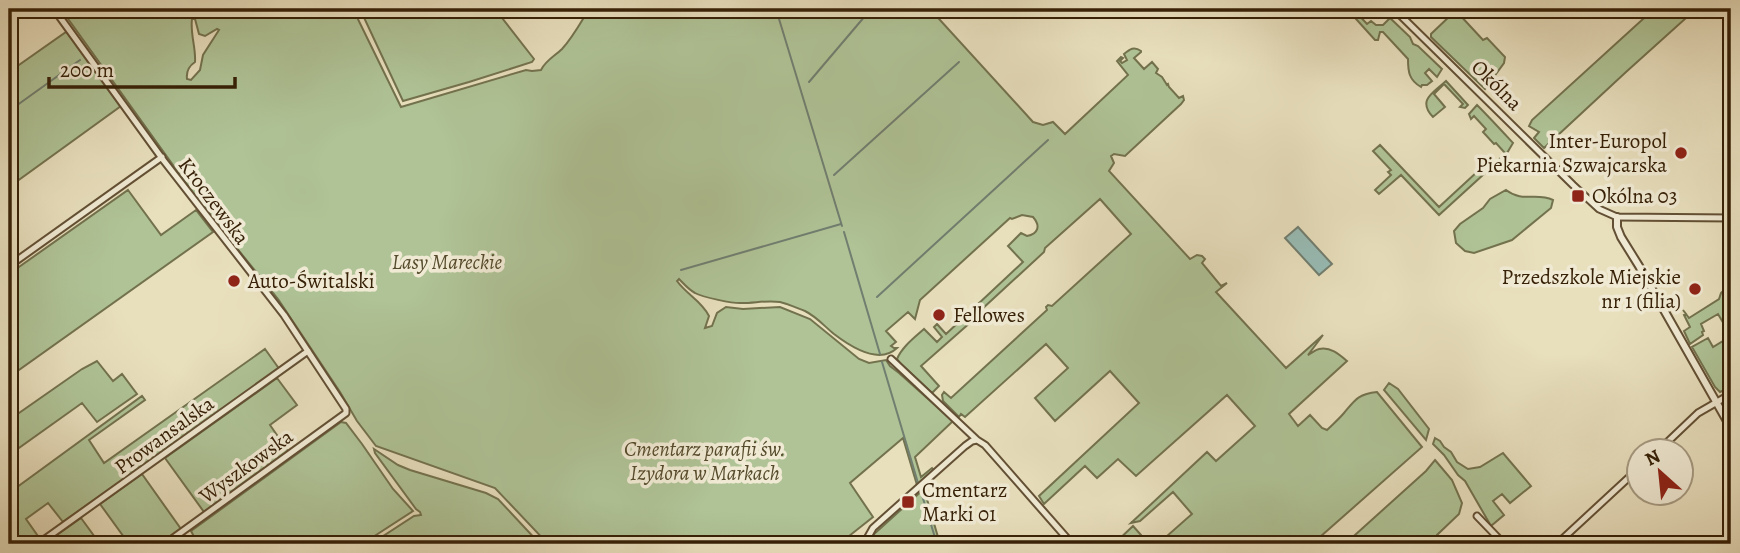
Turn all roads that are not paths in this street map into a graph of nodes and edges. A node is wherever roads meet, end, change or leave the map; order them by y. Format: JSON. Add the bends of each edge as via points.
{"nodes":[{"id":1,"x":54,"y":9,"type":"edge"},
{"id":2,"x":1394,"y":9,"type":"edge"},
{"id":3,"x":162,"y":157,"type":"junction"},
{"id":4,"x":1617,"y":217,"type":"junction"},
{"id":5,"x":1731,"y":218,"type":"edge"},
{"id":6,"x":9,"y":266,"type":"edge"},
{"id":7,"x":308,"y":351,"type":"junction"},
{"id":8,"x":891,"y":359,"type":"dead end"},
{"id":9,"x":1731,"y":394,"type":"edge"},
{"id":10,"x":1717,"y":402,"type":"junction"},
{"id":11,"x":346,"y":413,"type":"joint"},
{"id":12,"x":1731,"y":428,"type":"edge"},
{"id":13,"x":1672,"y":438,"type":"edge"},
{"id":14,"x":977,"y":440,"type":"junction"},
{"id":15,"x":1624,"y":483,"type":"edge"},
{"id":16,"x":1477,"y":516,"type":"dead end"},
{"id":17,"x":38,"y":544,"type":"edge"},
{"id":18,"x":165,"y":544,"type":"edge"},
{"id":19,"x":864,"y":544,"type":"edge"},
{"id":20,"x":1072,"y":544,"type":"edge"},
{"id":21,"x":1504,"y":544,"type":"edge"},
{"id":22,"x":1557,"y":544,"type":"edge"}],
"edges":[{"from":1,"to":3,"type":"street","name":"Kroczewska"},
{"from":2,"to":4,"type":"street","name":"Okólna","via":[[1593,204]]},
{"from":3,"to":6,"type":"street"},
{"from":3,"to":7,"type":"street","name":"Kroczewska"},
{"from":4,"to":5,"type":"street"},
{"from":4,"to":10,"type":"street","via":[[1621,237]]},
{"from":7,"to":11,"type":"street","name":"Kroczewska"},
{"from":7,"to":17,"type":"street","name":"Prowansalska"},
{"from":8,"to":14,"type":"street"},
{"from":9,"to":10,"type":"street"},
{"from":10,"to":12,"type":"street"},
{"from":10,"to":13,"type":"street"},
{"from":11,"to":18,"type":"street","name":"Wyszkowska"},
{"from":14,"to":19,"type":"street","via":[[873,527]]},
{"from":14,"to":20,"type":"street"},
{"from":15,"to":22,"type":"street"},
{"from":16,"to":21,"type":"street"}]}
